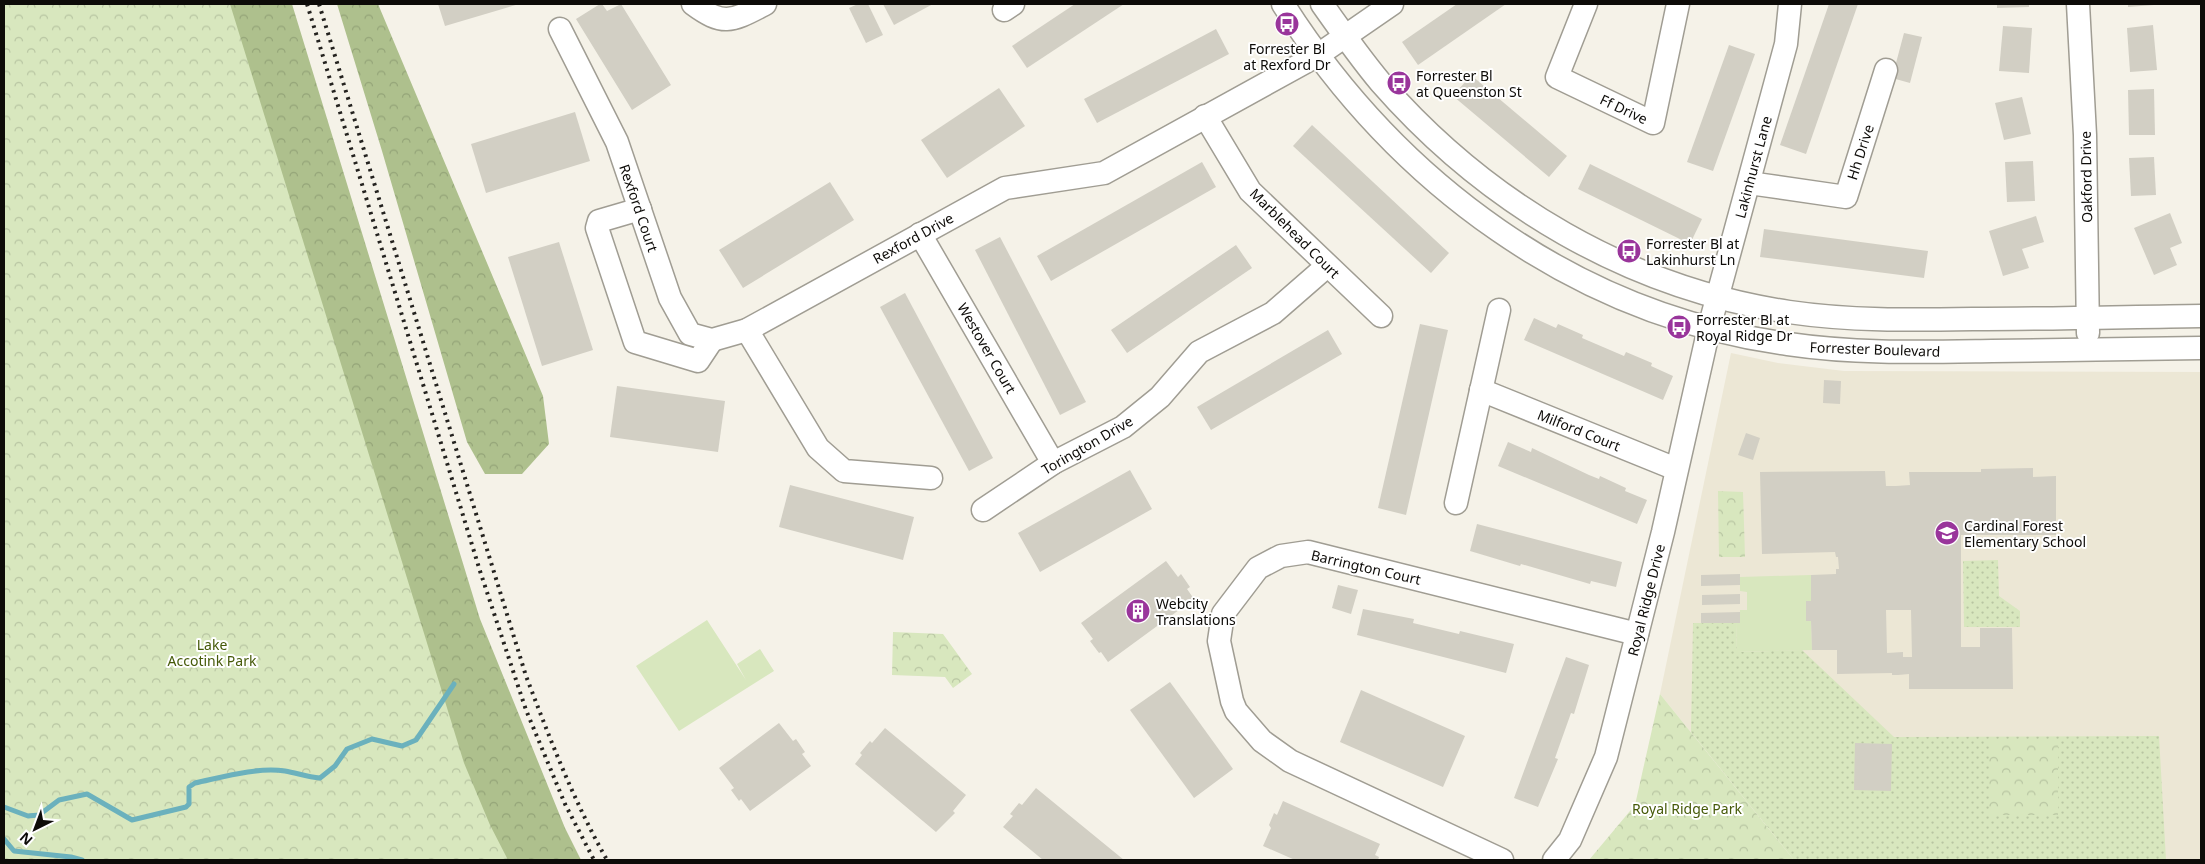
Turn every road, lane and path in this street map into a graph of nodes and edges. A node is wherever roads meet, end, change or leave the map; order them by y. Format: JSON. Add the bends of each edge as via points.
{"nodes":[{"id":1,"x":693,"y":4,"type":"edge"},
{"id":2,"x":765,"y":4,"type":"edge"},
{"id":3,"x":1283,"y":4,"type":"edge"},
{"id":4,"x":1322,"y":4,"type":"edge"},
{"id":5,"x":1392,"y":4,"type":"edge"},
{"id":6,"x":1586,"y":4,"type":"edge"},
{"id":7,"x":1678,"y":4,"type":"edge"},
{"id":8,"x":1790,"y":4,"type":"edge"},
{"id":9,"x":2078,"y":4,"type":"edge"},
{"id":10,"x":560,"y":29,"type":"dead end"},
{"id":11,"x":1345,"y":36,"type":"junction"},
{"id":12,"x":1318,"y":55,"type":"junction"},
{"id":13,"x":1886,"y":70,"type":"dead end"},
{"id":14,"x":1205,"y":116,"type":"junction"},
{"id":15,"x":1749,"y":183,"type":"junction"},
{"id":16,"x":640,"y":209,"type":"junction"},
{"id":17,"x":920,"y":234,"type":"junction"},
{"id":18,"x":1327,"y":266,"type":"junction"},
{"id":19,"x":1717,"y":297,"type":"junction"},
{"id":20,"x":1499,"y":310,"type":"dead end"},
{"id":21,"x":1381,"y":316,"type":"dead end"},
{"id":22,"x":2201,"y":316,"type":"edge"},
{"id":23,"x":2088,"y":318,"type":"junction"},
{"id":24,"x":1709,"y":328,"type":"junction"},
{"id":25,"x":746,"y":330,"type":"junction"},
{"id":26,"x":712,"y":340,"type":"junction"},
{"id":27,"x":2201,"y":348,"type":"edge"},
{"id":28,"x":2088,"y":350,"type":"junction"},
{"id":29,"x":1481,"y":390,"type":"junction"},
{"id":30,"x":1053,"y":463,"type":"junction"},
{"id":31,"x":1676,"y":469,"type":"junction"},
{"id":32,"x":931,"y":478,"type":"dead end"},
{"id":33,"x":1456,"y":503,"type":"dead end"},
{"id":34,"x":984,"y":510,"type":"dead end"},
{"id":35,"x":1637,"y":634,"type":"junction"},
{"id":36,"x":1502,"y":860,"type":"edge"},
{"id":37,"x":1554,"y":860,"type":"edge"}],
"edges":[{"from":1,"to":2,"type":"street","via":[[708,15],[730,21]]},
{"from":3,"to":12,"type":"street","name":"Forrester Boulevard"},
{"from":4,"to":11,"type":"street"},
{"from":5,"to":11,"type":"street","name":"Rexford Drive"},
{"from":6,"to":7,"type":"street","name":"Ff Drive","via":[[1557,76],[1653,122]]},
{"from":8,"to":15,"type":"street","name":"Lakinhurst Lane","via":[[1786,44]]},
{"from":9,"to":23,"type":"street","name":"Oakford Drive","via":[[2085,135]]},
{"from":10,"to":16,"type":"street","name":"Rexford Court","via":[[617,142]]},
{"from":11,"to":12,"type":"street","name":"Rexford Drive"},
{"from":11,"to":19,"type":"street","via":[[1381,82],[1441,145],[1511,200],[1592,250],[1639,271]]},
{"from":12,"to":14,"type":"street","name":"Rexford Drive"},
{"from":12,"to":24,"type":"street","name":"Forrester Boulevard","via":[[1356,103],[1412,162],[1493,227],[1577,279],[1627,301]]},
{"from":13,"to":15,"type":"street","name":"Hh Drive","via":[[1846,197]]},
{"from":14,"to":17,"type":"street","name":"Rexford Drive","via":[[1104,173],[1005,188]]},
{"from":14,"to":18,"type":"street","name":"Marblehead Court","via":[[1250,191]]},
{"from":15,"to":19,"type":"street","name":"Lakinhurst Lane"},
{"from":16,"to":26,"type":"street","name":"Rexford Court","via":[[670,298],[682,320],[690,334]]},
{"from":16,"to":26,"type":"street","via":[[599,221],[598,228],[635,342],[698,361]]},
{"from":17,"to":25,"type":"street","name":"Rexford Drive"},
{"from":17,"to":30,"type":"street","name":"Westover Court"},
{"from":18,"to":21,"type":"street","name":"Marblehead Court"},
{"from":18,"to":30,"type":"street","name":"Torington Drive","via":[[1273,313],[1199,352],[1160,397],[1123,427]]},
{"from":19,"to":23,"type":"street","via":[[1790,312],[1857,319]]},
{"from":19,"to":24,"type":"street","name":"Lakinhurst Lane"},
{"from":20,"to":29,"type":"street"},
{"from":22,"to":23,"type":"street"},
{"from":23,"to":28,"type":"street","name":"Oakford Drive"},
{"from":24,"to":28,"type":"street","name":"Forrester Boulevard","via":[[1785,344],[1856,351]]},
{"from":24,"to":31,"type":"street","name":"Royal Ridge Drive"},
{"from":25,"to":26,"type":"street"},
{"from":25,"to":32,"type":"street","via":[[818,448],[844,471]]},
{"from":27,"to":28,"type":"street","name":"Forrester Boulevard"},
{"from":29,"to":31,"type":"street","name":"Milford Court"},
{"from":29,"to":33,"type":"street"},
{"from":30,"to":34,"type":"street","name":"Torington Drive"},
{"from":31,"to":35,"type":"street","name":"Royal Ridge Drive"},
{"from":35,"to":36,"type":"street","name":"Barrington Court","via":[[1308,552],[1281,556],[1258,568],[1223,614],[1219,641],[1232,701],[1236,711],[1262,741],[1294,764]]},
{"from":35,"to":37,"type":"street","name":"Royal Ridge Drive","via":[[1606,757],[1570,840]]}]}
